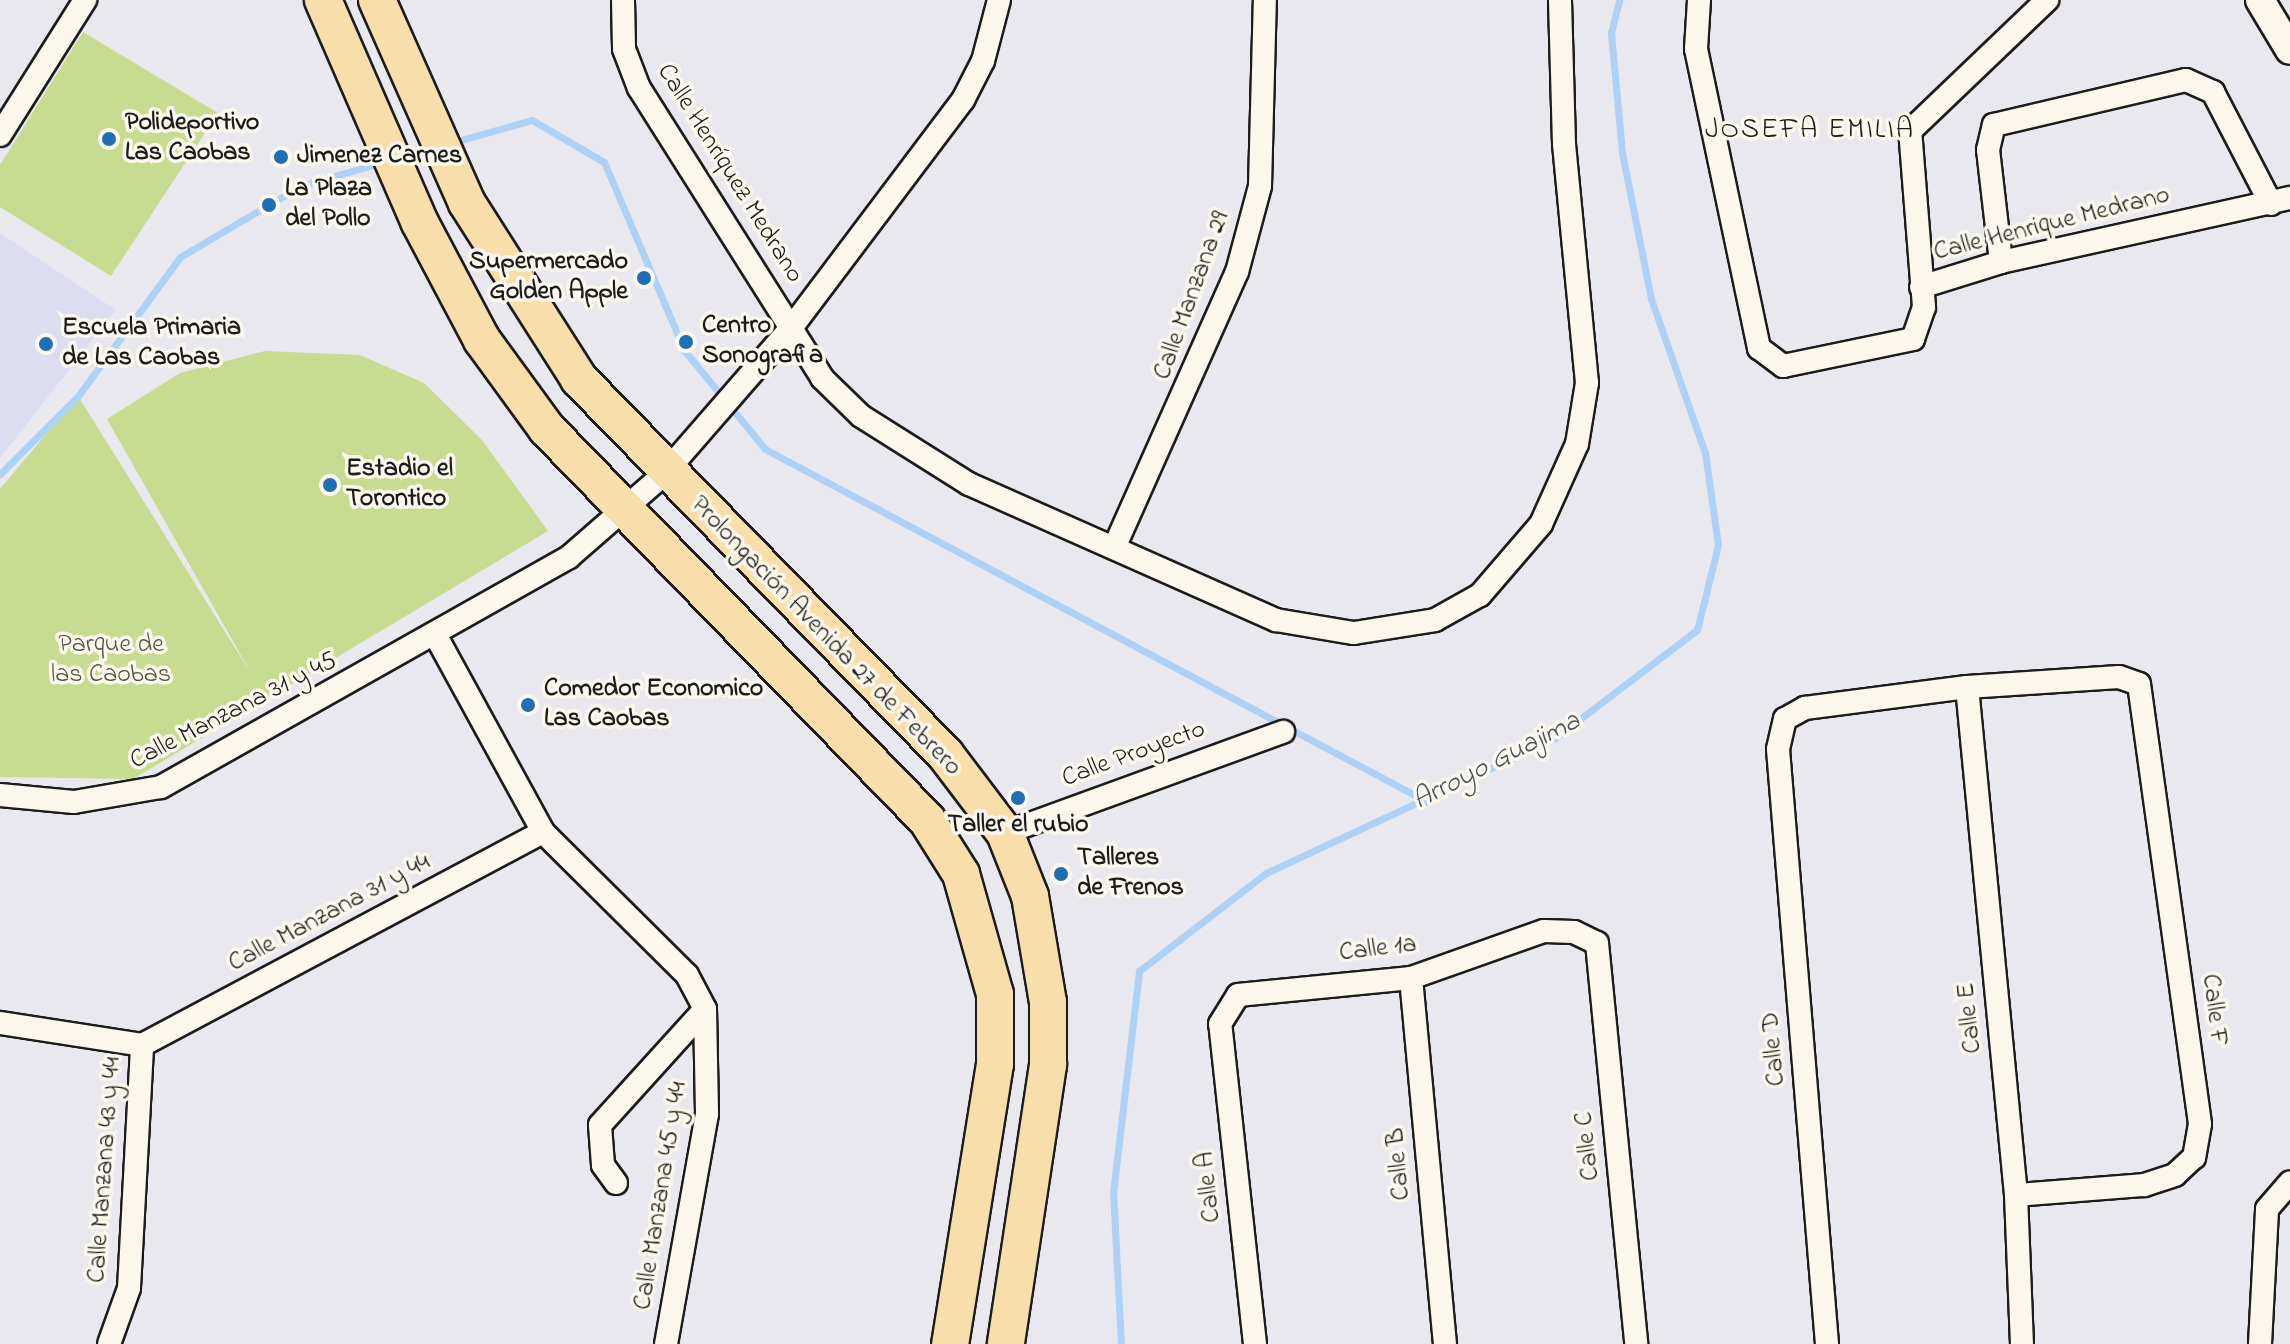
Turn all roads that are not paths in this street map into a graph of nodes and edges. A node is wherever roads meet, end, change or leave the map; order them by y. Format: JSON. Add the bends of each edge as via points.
{"nodes":[{"id":1,"x":85,"y":0,"type":"edge"},
{"id":2,"x":323,"y":0,"type":"edge"},
{"id":3,"x":377,"y":0,"type":"edge"},
{"id":4,"x":623,"y":0,"type":"edge"},
{"id":5,"x":999,"y":0,"type":"edge"},
{"id":6,"x":1265,"y":0,"type":"edge"},
{"id":7,"x":1560,"y":0,"type":"edge"},
{"id":8,"x":1699,"y":0,"type":"edge"},
{"id":9,"x":2047,"y":0,"type":"edge"},
{"id":10,"x":2260,"y":0,"type":"edge"},
{"id":11,"x":2290,"y":50,"type":"edge"},
{"id":12,"x":0,"y":135,"type":"edge"},
{"id":13,"x":2280,"y":201,"type":"edge"},
{"id":14,"x":2001,"y":262,"type":"junction"},
{"id":15,"x":1921,"y":287,"type":"junction"},
{"id":16,"x":791,"y":328,"type":"junction"},
{"id":17,"x":664,"y":474,"type":"junction"},
{"id":18,"x":624,"y":513,"type":"junction"},
{"id":19,"x":1114,"y":548,"type":"junction"},
{"id":20,"x":437,"y":638,"type":"junction"},
{"id":21,"x":1967,"y":687,"type":"junction"},
{"id":22,"x":1283,"y":732,"type":"dead end"},
{"id":23,"x":0,"y":795,"type":"edge"},
{"id":24,"x":543,"y":832,"type":"junction"},
{"id":25,"x":1005,"y":833,"type":"junction"},
{"id":26,"x":1597,"y":943,"type":"joint"},
{"id":27,"x":1411,"y":978,"type":"junction"},
{"id":28,"x":705,"y":1009,"type":"junction"},
{"id":29,"x":0,"y":1023,"type":"edge"},
{"id":30,"x":1220,"y":1024,"type":"joint"},
{"id":31,"x":142,"y":1045,"type":"junction"},
{"id":32,"x":616,"y":1183,"type":"dead end"},
{"id":33,"x":2290,"y":1183,"type":"edge"},
{"id":34,"x":2016,"y":1195,"type":"junction"},
{"id":35,"x":109,"y":1344,"type":"edge"},
{"id":36,"x":666,"y":1344,"type":"edge"},
{"id":37,"x":950,"y":1344,"type":"edge"},
{"id":38,"x":1006,"y":1344,"type":"edge"},
{"id":39,"x":1255,"y":1344,"type":"edge"},
{"id":40,"x":1445,"y":1344,"type":"edge"},
{"id":41,"x":1636,"y":1344,"type":"edge"},
{"id":42,"x":1827,"y":1344,"type":"edge"},
{"id":43,"x":2022,"y":1344,"type":"edge"},
{"id":44,"x":2260,"y":1344,"type":"edge"}],
"edges":[{"from":1,"to":12,"type":"street"},
{"from":2,"to":18,"type":"main road","name":"Prolongación Avenida 27 de Febrero","via":[[371,123],[482,340],[547,429]]},
{"from":3,"to":17,"type":"main road","name":"Prolongación Avenida 27 de Febrero","via":[[415,97],[467,203],[579,379]]},
{"from":4,"to":16,"type":"street","name":"Calle Henríquez Medrano","via":[[624,49],[639,88]]},
{"from":5,"to":16,"type":"street","name":"Calle Manzana 31 y 45","via":[[983,61],[963,100]]},
{"from":6,"to":19,"type":"street","name":"Calle Manzana 29","via":[[1260,186],[1237,272]]},
{"from":7,"to":19,"type":"street","name":"Calle Henríquez Medrano","via":[[1564,144],[1587,383],[1577,444],[1541,524],[1480,595],[1435,620],[1354,633],[1276,620]]},
{"from":8,"to":15,"type":"street","name":"Calle Henrique Medrano","via":[[1696,49],[1763,357],[1783,366],[1901,345],[1922,326]]},
{"from":9,"to":15,"type":"street","via":[[1910,131]]},
{"from":10,"to":11,"type":"street"},
{"from":13,"to":14,"type":"street","name":"Calle Henrique Medrano"},
{"from":13,"to":14,"type":"street","via":[[2213,92],[2186,80],[1994,125],[1988,150]]},
{"from":14,"to":15,"type":"street","name":"Calle Henrique Medrano"},
{"from":16,"to":17,"type":"street","name":"Calle Manzana 31 y 45"},
{"from":16,"to":19,"type":"street","name":"Calle Henríquez Medrano","via":[[822,378],[861,416],[969,484]]},
{"from":17,"to":18,"type":"street","name":"Calle Manzana 31 y 45"},
{"from":17,"to":25,"type":"main road","name":"Prolongación Avenida 27 de Febrero","via":[[945,754]]},
{"from":18,"to":20,"type":"street","name":"Calle Manzana 31 y 45","via":[[569,557]]},
{"from":18,"to":37,"type":"main road","name":"Prolongación Avenida 27 de Febrero","via":[[927,820],[981,924],[995,994],[995,1064]]},
{"from":20,"to":23,"type":"street","name":"Calle Manzana 31 y 45","via":[[161,787],[74,802]]},
{"from":20,"to":24,"type":"street"},
{"from":21,"to":34,"type":"street","name":"Calle E"},
{"from":21,"to":34,"type":"street","name":"Calle F","via":[[2119,677],[2139,684],[2200,1124],[2194,1157],[2175,1175],[2144,1185]]},
{"from":21,"to":42,"type":"street","name":"Calle D","via":[[1805,708],[1785,719],[1778,749]]},
{"from":22,"to":25,"type":"street","name":"Calle Proyecto"},
{"from":24,"to":28,"type":"street","name":"Calle Manzana 45 y 44","via":[[687,975]]},
{"from":24,"to":31,"type":"street","name":"Calle Manzana 31 y 44"},
{"from":25,"to":38,"type":"main road","name":"Prolongación Avenida 27 de Febrero","via":[[1030,896],[1048,1002],[1048,1065]]},
{"from":26,"to":27,"type":"street","name":"Calle 1a","via":[[1574,932],[1544,931]]},
{"from":26,"to":41,"type":"street","name":"Calle C"},
{"from":27,"to":30,"type":"street","name":"Calle 1a","via":[[1238,995]]},
{"from":27,"to":40,"type":"street","name":"Calle B"},
{"from":28,"to":32,"type":"street","via":[[600,1125],[603,1165]]},
{"from":28,"to":36,"type":"street","name":"Calle Manzana 45 y 44","via":[[707,1114]]},
{"from":29,"to":31,"type":"street"},
{"from":30,"to":39,"type":"street","name":"Calle A"},
{"from":31,"to":35,"type":"street","name":"Calle Manzana 43 y 44","via":[[129,1288]]},
{"from":33,"to":44,"type":"street","via":[[2267,1209]]},
{"from":34,"to":43,"type":"street","name":"Calle E"}]}
